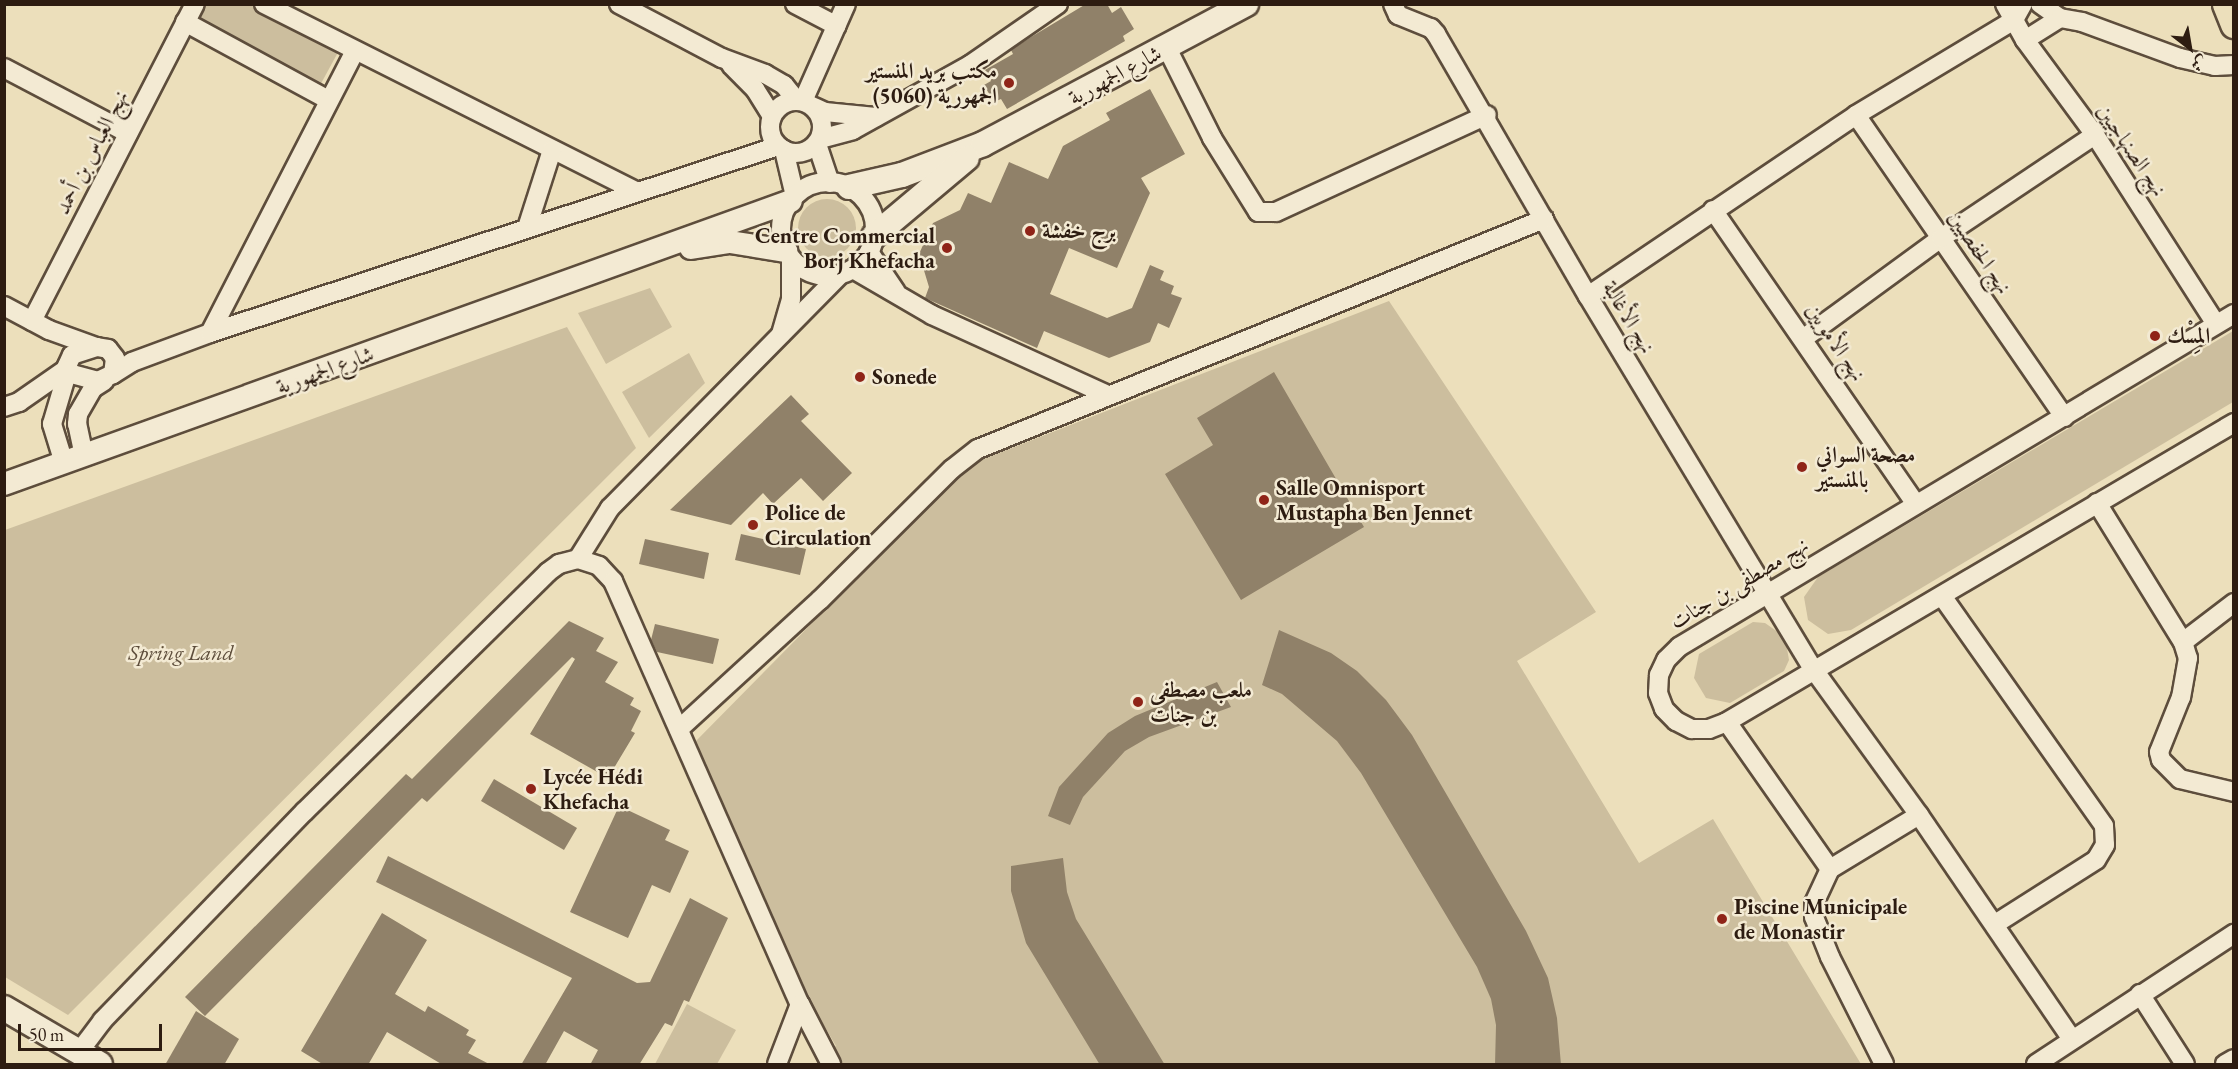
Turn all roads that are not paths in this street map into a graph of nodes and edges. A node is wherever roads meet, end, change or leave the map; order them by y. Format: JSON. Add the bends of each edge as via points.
{"nodes":[{"id":1,"x":195,"y":4,"type":"edge"},
{"id":2,"x":264,"y":4,"type":"edge"},
{"id":3,"x":619,"y":4,"type":"edge"},
{"id":4,"x":795,"y":4,"type":"edge"},
{"id":5,"x":846,"y":4,"type":"edge"},
{"id":6,"x":1058,"y":4,"type":"edge"},
{"id":7,"x":1245,"y":4,"type":"edge"},
{"id":8,"x":1394,"y":4,"type":"edge"},
{"id":9,"x":2040,"y":4,"type":"edge"},
{"id":10,"x":2226,"y":4,"type":"edge"},
{"id":11,"x":2014,"y":10,"type":"edge"},
{"id":12,"x":2060,"y":18,"type":"junction"},
{"id":13,"x":185,"y":22,"type":"junction"},
{"id":14,"x":2234,"y":24,"type":"edge"},
{"id":15,"x":837,"y":26,"type":"junction"},
{"id":16,"x":2025,"y":40,"type":"junction"},
{"id":17,"x":1167,"y":48,"type":"junction"},
{"id":18,"x":355,"y":51,"type":"junction"},
{"id":19,"x":722,"y":58,"type":"junction"},
{"id":20,"x":2234,"y":65,"type":"edge"},
{"id":21,"x":4,"y":68,"type":"edge"},
{"id":22,"x":327,"y":99,"type":"junction"},
{"id":23,"x":804,"y":103,"type":"junction"},
{"id":24,"x":1487,"y":115,"type":"junction"},
{"id":25,"x":1856,"y":115,"type":"junction"},
{"id":26,"x":876,"y":117,"type":"junction"},
{"id":27,"x":128,"y":133,"type":"junction"},
{"id":28,"x":2095,"y":135,"type":"junction"},
{"id":29,"x":776,"y":136,"type":"junction"},
{"id":30,"x":818,"y":141,"type":"junction"},
{"id":31,"x":983,"y":144,"type":"junction"},
{"id":32,"x":552,"y":150,"type":"junction"},
{"id":33,"x":840,"y":185,"type":"junction"},
{"id":34,"x":636,"y":191,"type":"junction"},
{"id":35,"x":793,"y":198,"type":"junction"},
{"id":36,"x":1713,"y":210,"type":"junction"},
{"id":37,"x":1544,"y":219,"type":"junction"},
{"id":38,"x":527,"y":228,"type":"junction"},
{"id":39,"x":1941,"y":238,"type":"junction"},
{"id":40,"x":872,"y":244,"type":"junction"},
{"id":41,"x":789,"y":255,"type":"junction"},
{"id":42,"x":645,"y":256,"type":"junction"},
{"id":43,"x":847,"y":272,"type":"junction"},
{"id":44,"x":1588,"y":296,"type":"junction"},
{"id":45,"x":901,"y":298,"type":"junction"},
{"id":46,"x":4,"y":306,"type":"edge"},
{"id":47,"x":2234,"y":314,"type":"edge"},
{"id":48,"x":32,"y":321,"type":"junction"},
{"id":49,"x":2216,"y":324,"type":"junction"},
{"id":50,"x":49,"y":330,"type":"junction"},
{"id":51,"x":210,"y":333,"type":"junction"},
{"id":52,"x":1804,"y":338,"type":"junction"},
{"id":53,"x":779,"y":339,"type":"junction"},
{"id":54,"x":102,"y":348,"type":"junction"},
{"id":55,"x":162,"y":349,"type":"junction"},
{"id":56,"x":68,"y":368,"type":"junction"},
{"id":57,"x":108,"y":378,"type":"junction"},
{"id":58,"x":1105,"y":394,"type":"junction"},
{"id":59,"x":4,"y":407,"type":"edge"},
{"id":60,"x":2064,"y":417,"type":"junction"},
{"id":61,"x":2234,"y":423,"type":"edge"},
{"id":62,"x":74,"y":460,"type":"junction"},
{"id":63,"x":4,"y":484,"type":"edge"},
{"id":64,"x":2097,"y":503,"type":"junction"},
{"id":65,"x":1916,"y":504,"type":"junction"},
{"id":66,"x":578,"y":560,"type":"junction"},
{"id":67,"x":1768,"y":594,"type":"junction"},
{"id":68,"x":1942,"y":596,"type":"junction"},
{"id":69,"x":2234,"y":603,"type":"edge"},
{"id":70,"x":2182,"y":642,"type":"junction"},
{"id":71,"x":1814,"y":670,"type":"junction"},
{"id":72,"x":1727,"y":722,"type":"junction"},
{"id":73,"x":679,"y":729,"type":"junction"},
{"id":74,"x":2234,"y":792,"type":"edge"},
{"id":75,"x":1919,"y":815,"type":"junction"},
{"id":76,"x":1830,"y":868,"type":"junction"},
{"id":77,"x":1995,"y":924,"type":"junction"},
{"id":78,"x":2234,"y":934,"type":"edge"},
{"id":79,"x":2140,"y":994,"type":"junction"},
{"id":80,"x":800,"y":1004,"type":"junction"},
{"id":81,"x":4,"y":1008,"type":"edge"},
{"id":82,"x":2072,"y":1039,"type":"junction"},
{"id":83,"x":75,"y":1058,"type":"edge"},
{"id":84,"x":2234,"y":1059,"type":"edge"},
{"id":85,"x":100,"y":1065,"type":"edge"},
{"id":86,"x":777,"y":1065,"type":"edge"},
{"id":87,"x":831,"y":1065,"type":"edge"},
{"id":88,"x":1884,"y":1065,"type":"edge"},
{"id":89,"x":2036,"y":1065,"type":"edge"},
{"id":90,"x":2185,"y":1065,"type":"edge"},
{"id":91,"x":2224,"y":1065,"type":"edge"}],
"edges":[{"from":1,"to":13,"type":"street","name":"نهج العباس بن أحمد"},
{"from":2,"to":18,"type":"street"},
{"from":3,"to":19,"type":"street"},
{"from":4,"to":15,"type":"street"},
{"from":5,"to":15,"type":"street"},
{"from":6,"to":26,"type":"street","via":[[970,65]]},
{"from":7,"to":17,"type":"main road","name":"شارع الجمهورية"},
{"from":8,"to":24,"type":"street","name":"نهج الأغالبة","via":[[1398,15],[1431,28]]},
{"from":9,"to":12,"type":"street"},
{"from":10,"to":14,"type":"main road"},
{"from":11,"to":16,"type":"street","name":"نهج الصنهاجيين"},
{"from":11,"to":25,"type":"street"},
{"from":12,"to":16,"type":"street"},
{"from":12,"to":20,"type":"street","via":[[2082,22],[2180,58],[2215,66]]},
{"from":13,"to":22,"type":"street"},
{"from":13,"to":27,"type":"street","name":"نهج العباس بن أحمد"},
{"from":15,"to":23,"type":"street"},
{"from":16,"to":28,"type":"street","name":"نهج الصنهاجيين"},
{"from":17,"to":24,"type":"street","via":[[1212,138],[1258,212],[1276,212]]},
{"from":17,"to":31,"type":"main road","name":"شارع الجمهورية"},
{"from":18,"to":22,"type":"street"},
{"from":18,"to":32,"type":"street"},
{"from":19,"to":23,"type":"street","via":[[765,74]]},
{"from":19,"to":29,"type":"street","via":[[746,78]]},
{"from":21,"to":27,"type":"street"},
{"from":22,"to":51,"type":"street"},
{"from":23,"to":26,"type":"street","via":[[825,112]]},
{"from":23,"to":29,"type":"street","via":[[783,104]]},
{"from":23,"to":30,"type":"street","via":[[823,123]]},
{"from":24,"to":37,"type":"street","name":"نهج الأغالبة"},
{"from":25,"to":36,"type":"street"},
{"from":25,"to":39,"type":"street","name":"نهج الحفصيين"},
{"from":26,"to":30,"type":"street","via":[[853,130]]},
{"from":27,"to":48,"type":"street","name":"نهج العباس بن أحمد"},
{"from":28,"to":39,"type":"street"},
{"from":28,"to":49,"type":"street","name":"نهج الصنهاجيين"},
{"from":29,"to":30,"type":"street","via":[[804,152]]},
{"from":29,"to":34,"type":"street","via":[[718,164]]},
{"from":29,"to":35,"type":"street"},
{"from":30,"to":33,"type":"street"},
{"from":31,"to":33,"type":"main road","name":"شارع الجمهورية","via":[[902,175]]},
{"from":31,"to":40,"type":"main road","name":"شارع الجمهورية"},
{"from":32,"to":34,"type":"street"},
{"from":32,"to":38,"type":"street"},
{"from":33,"to":35,"type":"street","via":[[818,184]]},
{"from":33,"to":40,"type":"street","via":[[869,207]]},
{"from":34,"to":38,"type":"street"},
{"from":35,"to":41,"type":"street","via":[[781,225]]},
{"from":35,"to":42,"type":"street","name":"شارع الجمهورية"},
{"from":36,"to":44,"type":"street"},
{"from":36,"to":52,"type":"street","name":"نهج الأمويين"},
{"from":37,"to":44,"type":"street","name":"نهج الأغالبة"},
{"from":37,"to":58,"type":"street"},
{"from":38,"to":51,"type":"street"},
{"from":39,"to":52,"type":"street"},
{"from":39,"to":60,"type":"street","name":"نهج الحفصيين"},
{"from":40,"to":43,"type":"street"},
{"from":40,"to":45,"type":"street"},
{"from":41,"to":42,"type":"street","name":"شارع الجمهورية","via":[[730,242]]},
{"from":41,"to":43,"type":"street","via":[[811,273]]},
{"from":41,"to":53,"type":"street","via":[[791,299]]},
{"from":42,"to":62,"type":"street","name":"شارع الجمهورية"},
{"from":43,"to":45,"type":"street"},
{"from":43,"to":53,"type":"street"},
{"from":44,"to":67,"type":"street","name":"نهج الأغالبة"},
{"from":45,"to":58,"type":"street"},
{"from":46,"to":48,"type":"street"},
{"from":47,"to":49,"type":"street","name":"نهج مصطفى بن جنات"},
{"from":48,"to":50,"type":"street"},
{"from":49,"to":60,"type":"street","name":"نهج مصطفى بن جنات"},
{"from":50,"to":54,"type":"street"},
{"from":50,"to":56,"type":"street","via":[[64,352]]},
{"from":51,"to":55,"type":"street"},
{"from":52,"to":65,"type":"street","name":"نهج الأمويين"},
{"from":53,"to":66,"type":"street","via":[[610,508]]},
{"from":54,"to":55,"type":"street"},
{"from":54,"to":56,"type":"street","via":[[72,355]]},
{"from":54,"to":57,"type":"street","via":[[115,358]]},
{"from":55,"to":57,"type":"street"},
{"from":56,"to":57,"type":"street","via":[[78,377]]},
{"from":56,"to":59,"type":"street","via":[[19,402]]},
{"from":56,"to":62,"type":"street","via":[[52,424]]},
{"from":57,"to":62,"type":"street","via":[[93,388],[78,414]]},
{"from":58,"to":73,"type":"street","via":[[966,457],[820,600]]},
{"from":60,"to":65,"type":"street","name":"نهج مصطفى بن جنات"},
{"from":61,"to":64,"type":"street","name":"نهج مصطفى بن جنات"},
{"from":62,"to":63,"type":"street","name":"شارع الجمهورية"},
{"from":64,"to":68,"type":"street","name":"نهج مصطفى بن جنات"},
{"from":64,"to":70,"type":"street"},
{"from":65,"to":67,"type":"street","name":"نهج مصطفى بن جنات"},
{"from":66,"to":73,"type":"street","via":[[599,566],[613,581]]},
{"from":66,"to":83,"type":"street","via":[[559,564],[548,572],[329,787],[102,1021]]},
{"from":67,"to":71,"type":"street","name":"نهج الأغالبة"},
{"from":67,"to":72,"type":"street","name":"نهج مصطفى بن جنات","via":[[1679,647],[1666,660],[1659,675],[1658,693],[1664,709],[1676,721],[1692,729],[1709,729]]},
{"from":68,"to":71,"type":"street","name":"نهج مصطفى بن جنات"},
{"from":68,"to":77,"type":"street","via":[[2104,826],[2105,845],[2096,860]]},
{"from":69,"to":70,"type":"street"},
{"from":70,"to":74,"type":"street","via":[[2188,673],[2159,752],[2161,760],[2180,779]]},
{"from":71,"to":72,"type":"street","name":"نهج مصطفى بن جنات"},
{"from":71,"to":75,"type":"street","name":"نهج الأغالبة"},
{"from":72,"to":76,"type":"street"},
{"from":73,"to":80,"type":"street"},
{"from":75,"to":76,"type":"street"},
{"from":75,"to":77,"type":"street","name":"نهج الأغالبة"},
{"from":76,"to":88,"type":"street","via":[[1814,903],[1814,917]]},
{"from":77,"to":82,"type":"street","name":"نهج الأغالبة"},
{"from":78,"to":79,"type":"street"},
{"from":79,"to":82,"type":"street"},
{"from":79,"to":90,"type":"street"},
{"from":80,"to":86,"type":"street"},
{"from":80,"to":87,"type":"street"},
{"from":81,"to":83,"type":"main road"},
{"from":82,"to":89,"type":"street"},
{"from":83,"to":85,"type":"main road"},
{"from":84,"to":91,"type":"street"}]}
